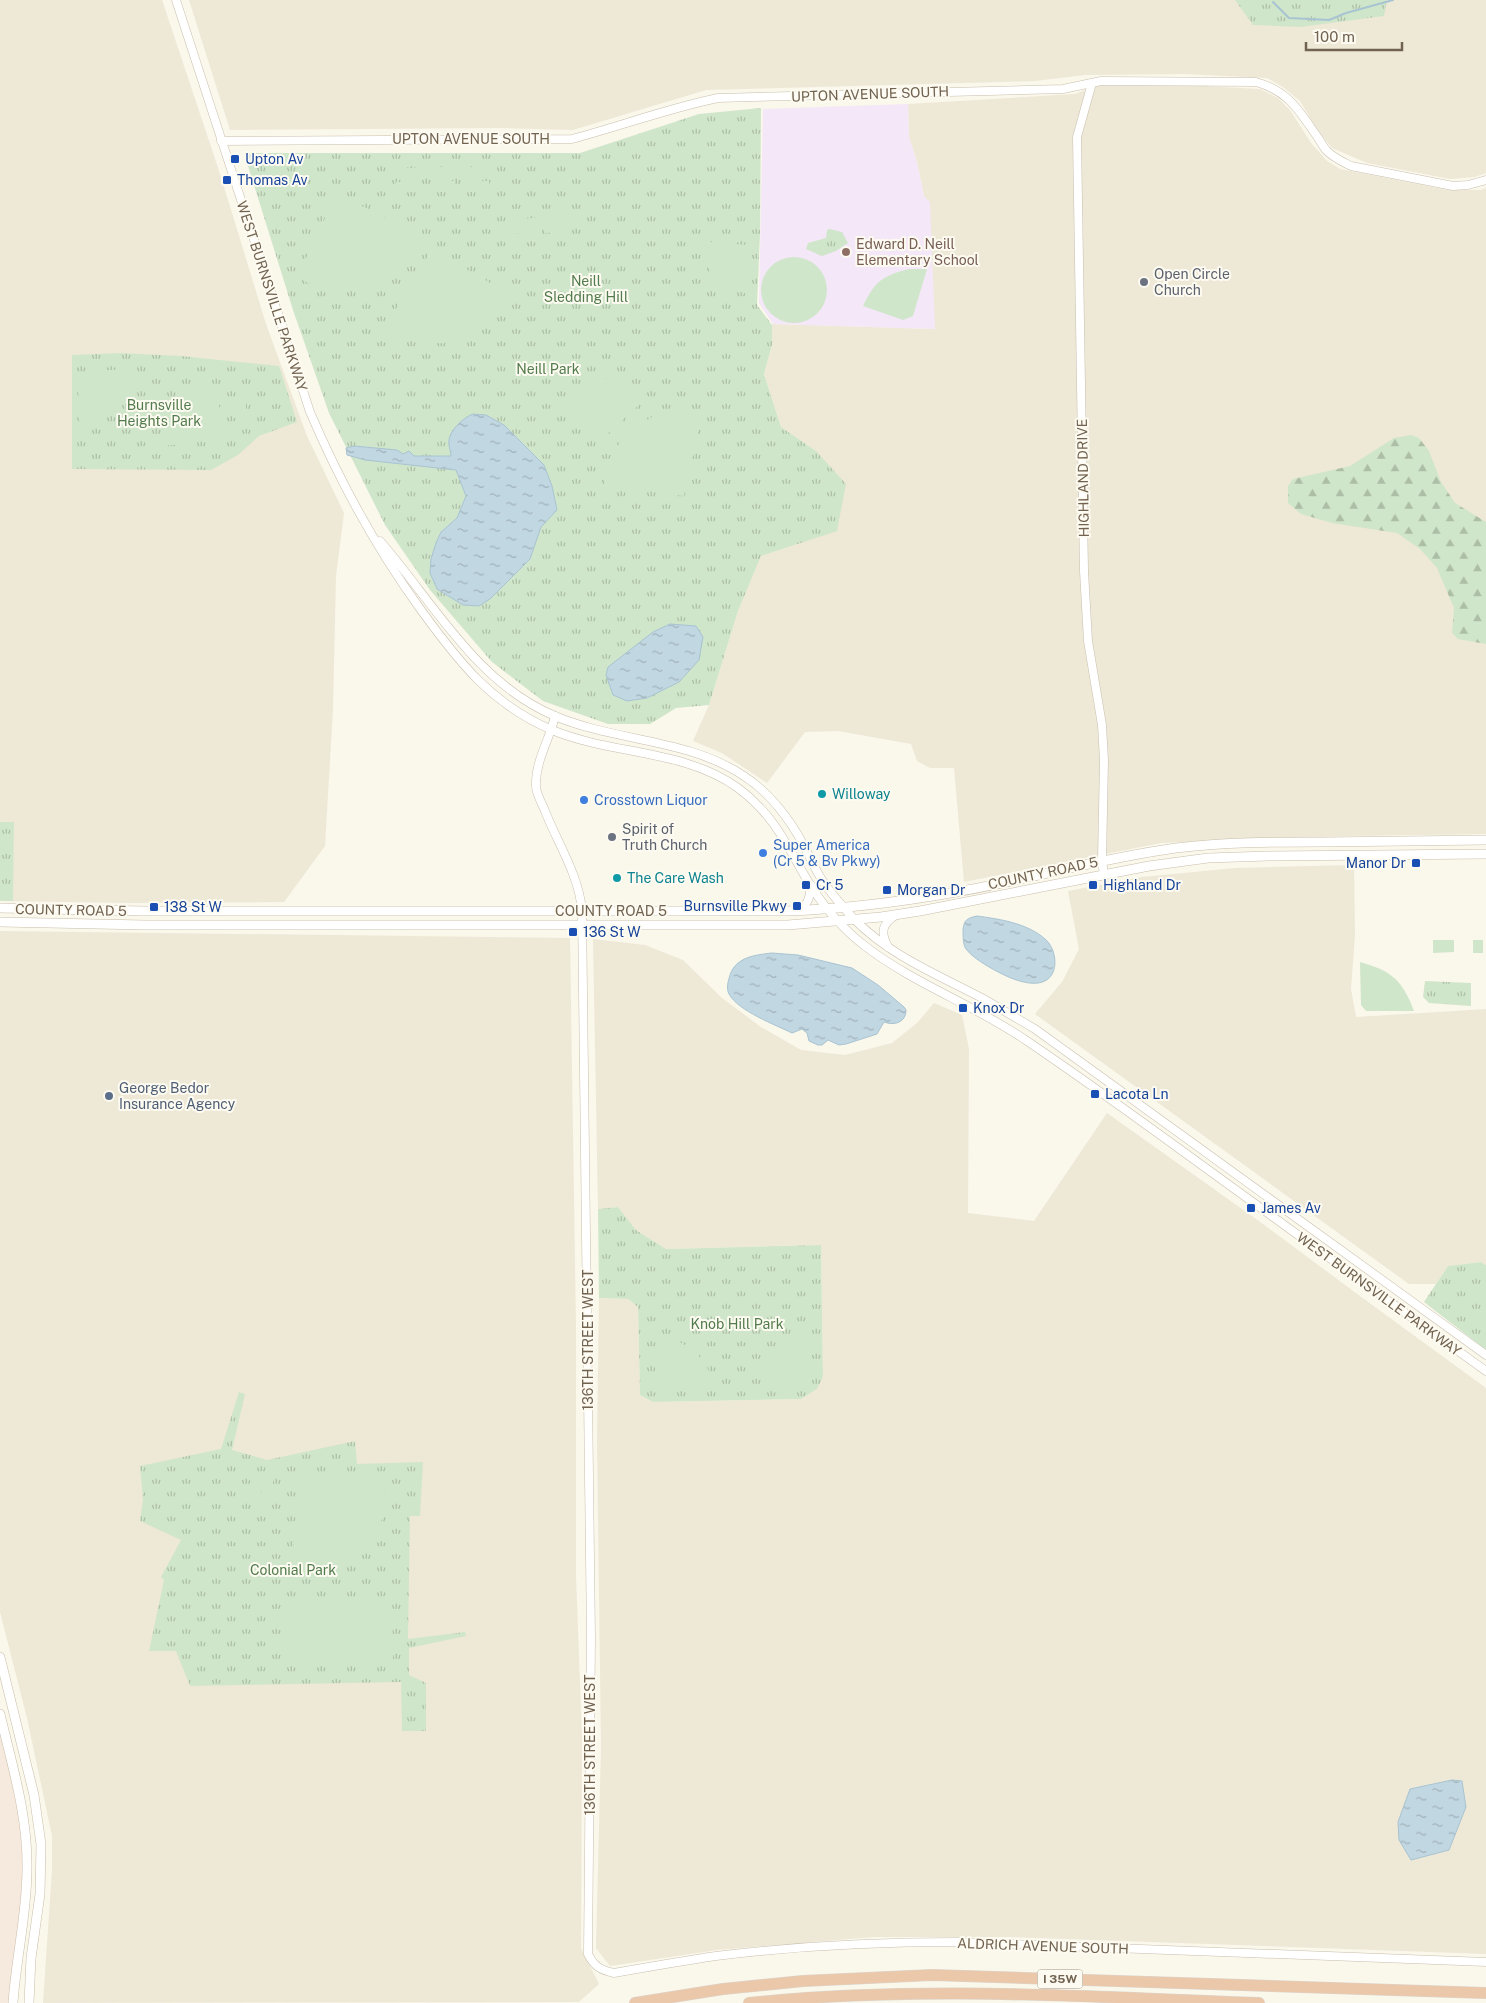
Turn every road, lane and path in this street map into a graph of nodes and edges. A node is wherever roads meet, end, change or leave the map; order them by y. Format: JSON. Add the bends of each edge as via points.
{"nodes":[{"id":1,"x":176,"y":0,"type":"edge"},
{"id":2,"x":1092,"y":83,"type":"junction"},
{"id":3,"x":221,"y":141,"type":"junction"},
{"id":4,"x":1486,"y":180,"type":"edge"},
{"id":5,"x":367,"y":527,"type":"junction"},
{"id":6,"x":555,"y":716,"type":"junction"},
{"id":7,"x":552,"y":730,"type":"junction"},
{"id":8,"x":781,"y":811,"type":"junction"},
{"id":9,"x":772,"y":819,"type":"junction"},
{"id":10,"x":1486,"y":840,"type":"edge"},
{"id":11,"x":1486,"y":854,"type":"edge"},
{"id":12,"x":1102,"y":861,"type":"junction"},
{"id":13,"x":1104,"y":874,"type":"junction"},
{"id":14,"x":811,"y":885,"type":"junction"},
{"id":15,"x":844,"y":907,"type":"junction"},
{"id":16,"x":0,"y":908,"type":"edge"},
{"id":17,"x":828,"y":909,"type":"junction"},
{"id":18,"x":799,"y":910,"type":"junction"},
{"id":19,"x":582,"y":911,"type":"junction"},
{"id":20,"x":896,"y":915,"type":"junction"},
{"id":21,"x":855,"y":920,"type":"junction"},
{"id":22,"x":839,"y":921,"type":"junction"},
{"id":23,"x":0,"y":922,"type":"edge"},
{"id":24,"x":582,"y":925,"type":"junction"},
{"id":25,"x":889,"y":948,"type":"junction"},
{"id":26,"x":1486,"y":1355,"type":"edge"},
{"id":27,"x":1486,"y":1371,"type":"edge"},
{"id":28,"x":0,"y":1657,"type":"edge"},
{"id":29,"x":2,"y":1676,"type":"edge"},
{"id":30,"x":4,"y":1690,"type":"edge"},
{"id":31,"x":0,"y":1714,"type":"edge"},
{"id":32,"x":1486,"y":1962,"type":"edge"},
{"id":33,"x":602,"y":1970,"type":"joint"},
{"id":34,"x":1486,"y":1991,"type":"edge"},
{"id":35,"x":13,"y":2003,"type":"edge"},
{"id":36,"x":29,"y":2003,"type":"edge"},
{"id":37,"x":635,"y":2003,"type":"edge"},
{"id":38,"x":749,"y":2003,"type":"edge"},
{"id":39,"x":1259,"y":2003,"type":"edge"}],
"edges":[{"from":1,"to":3,"type":"street","name":"WEST BURNSVILLE PARKWAY"},
{"from":2,"to":3,"type":"street","name":"UPTON AVENUE SOUTH","via":[[1063,89],[718,98],[572,138]]},
{"from":2,"to":4,"type":"street","name":"UPTON AVENUE SOUTH","via":[[1256,82],[1287,97],[1327,150],[1351,166],[1453,186]]},
{"from":2,"to":12,"type":"street","name":"HIGHLAND DRIVE","via":[[1077,137],[1084,570],[1088,641],[1102,725]]},
{"from":3,"to":5,"type":"street","name":"WEST BURNSVILLE PARKWAY","via":[[310,412],[333,465]]},
{"from":5,"to":6,"type":"street","name":"WEST BURNSVILLE PARKWAY","via":[[482,667],[504,686]]},
{"from":5,"to":7,"type":"street","name":"WEST BURNSVILLE PARKWAY","via":[[392,570],[472,676],[495,696]]},
{"from":6,"to":7,"type":"street","name":"136TH STREET WEST"},
{"from":6,"to":8,"type":"street","name":"WEST BURNSVILLE PARKWAY","via":[[591,728],[693,751],[720,761],[746,777]]},
{"from":7,"to":9,"type":"street","name":"WEST BURNSVILLE PARKWAY","via":[[688,763],[714,773],[736,787]]},
{"from":7,"to":19,"type":"street","name":"136TH STREET WEST","via":[[538,765],[536,787],[577,884]]},
{"from":8,"to":9,"type":"street"},
{"from":8,"to":15,"type":"street","name":"WEST BURNSVILLE PARKWAY","via":[[821,880]]},
{"from":9,"to":14,"type":"street","name":"WEST BURNSVILLE PARKWAY"},
{"from":10,"to":12,"type":"main road","name":"COUNTY ROAD 5","via":[[1236,843],[1170,849]]},
{"from":11,"to":13,"type":"main road","name":"COUNTY ROAD 5","via":[[1217,858]]},
{"from":12,"to":13,"type":"street","name":"HIGHLAND DRIVE"},
{"from":12,"to":15,"type":"main road","name":"COUNTY ROAD 5","via":[[957,892]]},
{"from":13,"to":20,"type":"main road","name":"COUNTY ROAD 5"},
{"from":14,"to":17,"type":"street","name":"WEST BURNSVILLE PARKWAY"},
{"from":14,"to":18,"type":"street","via":[[809,901]]},
{"from":15,"to":17,"type":"main road","name":"COUNTY ROAD 5"},
{"from":15,"to":21,"type":"street","name":"WEST BURNSVILLE PARKWAY"},
{"from":16,"to":19,"type":"main road","name":"COUNTY ROAD 5"},
{"from":17,"to":18,"type":"main road","name":"COUNTY ROAD 5"},
{"from":17,"to":22,"type":"street","name":"WEST BURNSVILLE PARKWAY"},
{"from":18,"to":19,"type":"main road","name":"COUNTY ROAD 5"},
{"from":19,"to":24,"type":"street","name":"136TH STREET WEST"},
{"from":20,"to":21,"type":"main road","name":"COUNTY ROAD 5"},
{"from":20,"to":25,"type":"street","via":[[884,927],[884,939]]},
{"from":21,"to":22,"type":"main road","name":"COUNTY ROAD 5"},
{"from":21,"to":25,"type":"street","name":"WEST BURNSVILLE PARKWAY"},
{"from":22,"to":24,"type":"main road","name":"COUNTY ROAD 5","via":[[788,925]]},
{"from":22,"to":27,"type":"street","name":"WEST BURNSVILLE PARKWAY","via":[[881,958],[1022,1037],[1060,1063]]},
{"from":23,"to":24,"type":"main road","name":"COUNTY ROAD 5"},
{"from":24,"to":33,"type":"street","name":"136TH STREET WEST","via":[[591,1638],[588,1954]]},
{"from":25,"to":26,"type":"street","name":"WEST BURNSVILLE PARKWAY","via":[[1034,1029]]},
{"from":28,"to":29,"type":"main road"},
{"from":29,"to":30,"type":"main road"},
{"from":30,"to":36,"type":"main road","via":[[34,1795],[41,1844],[40,1894]]},
{"from":31,"to":35,"type":"main road","via":[[20,1798],[27,1845],[26,1893]]},
{"from":32,"to":33,"type":"street","name":"ALDRICH AVENUE SOUTH","via":[[893,1942],[716,1956],[614,1973]]},
{"from":34,"to":37,"type":"highway","number":"I 35W","via":[[932,1975],[803,1981]]},
{"from":38,"to":39,"type":"highway","number":"I 35W","via":[[951,1992]]}]}
